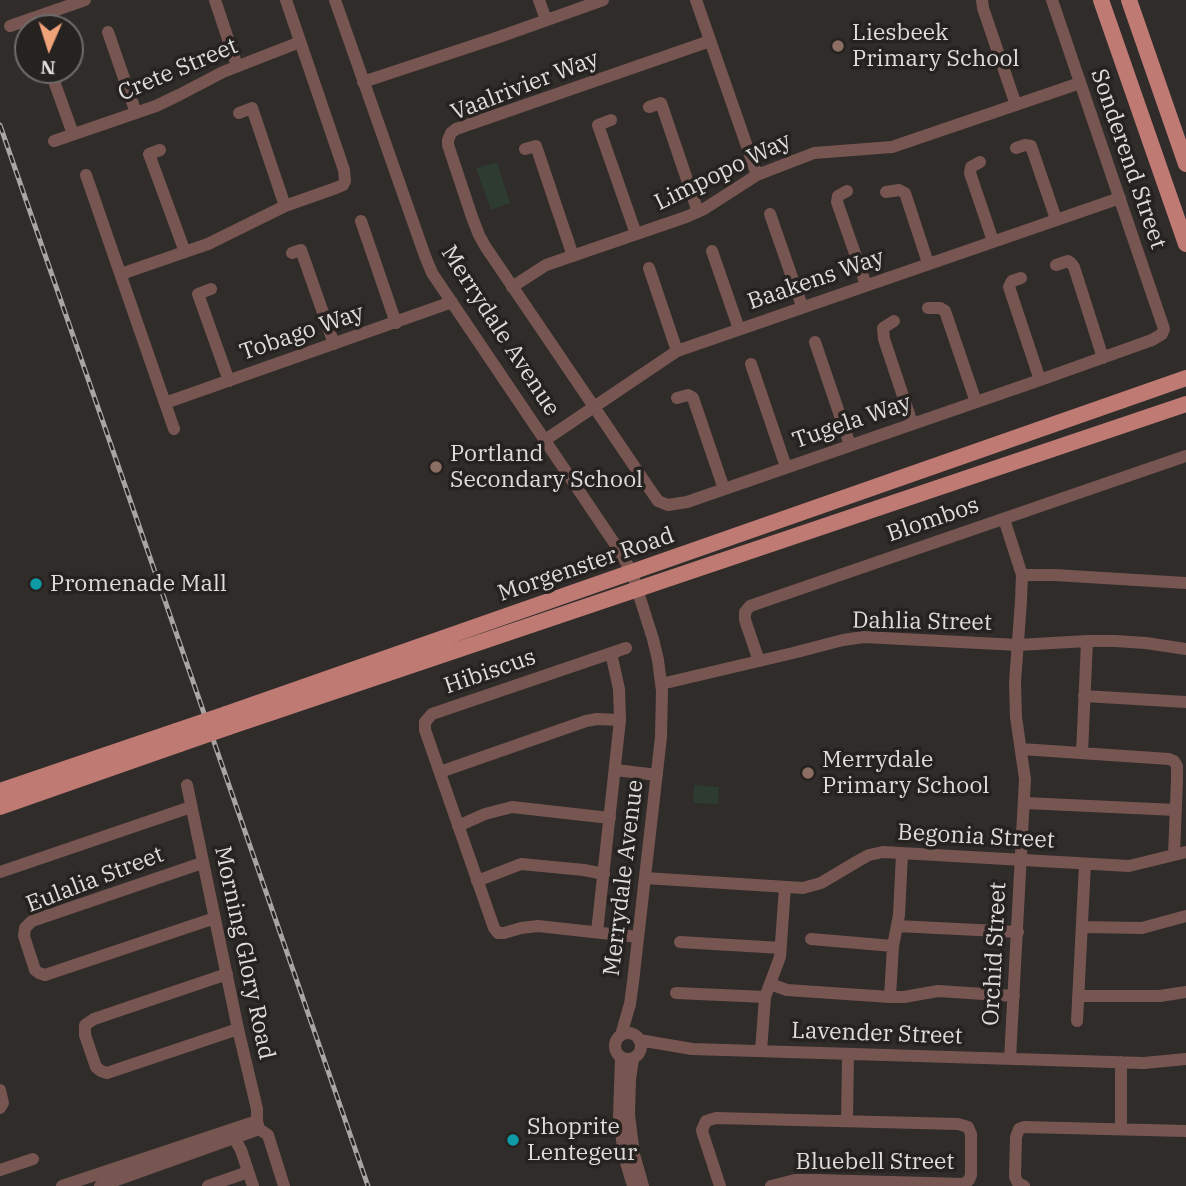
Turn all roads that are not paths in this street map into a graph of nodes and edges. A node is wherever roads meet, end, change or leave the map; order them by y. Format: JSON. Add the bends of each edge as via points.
{"nodes":[{"id":1,"x":85,"y":0,"type":"edge"},
{"id":2,"x":215,"y":0,"type":"edge"},
{"id":3,"x":286,"y":0,"type":"edge"},
{"id":4,"x":335,"y":0,"type":"edge"},
{"id":5,"x":539,"y":0,"type":"edge"},
{"id":6,"x":603,"y":0,"type":"edge"},
{"id":7,"x":696,"y":0,"type":"edge"},
{"id":8,"x":982,"y":0,"type":"edge"},
{"id":9,"x":1052,"y":0,"type":"edge"},
{"id":10,"x":1101,"y":0,"type":"edge"},
{"id":11,"x":1129,"y":0,"type":"edge"},
{"id":12,"x":54,"y":14,"type":"edge"},
{"id":13,"x":546,"y":20,"type":"junction"},
{"id":14,"x":10,"y":26,"type":"dead end"},
{"id":15,"x":14,"y":26,"type":"edge"},
{"id":16,"x":108,"y":32,"type":"dead end"},
{"id":17,"x":710,"y":41,"type":"junction"},
{"id":18,"x":300,"y":42,"type":"junction"},
{"id":19,"x":237,"y":66,"type":"junction"},
{"id":20,"x":363,"y":82,"type":"junction"},
{"id":21,"x":1080,"y":83,"type":"junction"},
{"id":22,"x":55,"y":84,"type":"edge"},
{"id":23,"x":1016,"y":105,"type":"junction"},
{"id":24,"x":649,"y":107,"type":"dead end"},
{"id":25,"x":136,"y":113,"type":"junction"},
{"id":26,"x":239,"y":113,"type":"dead end"},
{"id":27,"x":611,"y":120,"type":"dead end"},
{"id":28,"x":73,"y":134,"type":"junction"},
{"id":29,"x":54,"y":141,"type":"dead end"},
{"id":30,"x":1016,"y":148,"type":"dead end"},
{"id":31,"x":525,"y":149,"type":"dead end"},
{"id":32,"x":160,"y":150,"type":"dead end"},
{"id":33,"x":980,"y":162,"type":"dead end"},
{"id":34,"x":1186,"y":163,"type":"edge"},
{"id":35,"x":86,"y":175,"type":"dead end"},
{"id":36,"x":757,"y":175,"type":"junction"},
{"id":37,"x":847,"y":191,"type":"dead end"},
{"id":38,"x":886,"y":192,"type":"dead end"},
{"id":39,"x":1120,"y":198,"type":"junction"},
{"id":40,"x":285,"y":206,"type":"junction"},
{"id":41,"x":698,"y":212,"type":"junction"},
{"id":42,"x":770,"y":214,"type":"dead end"},
{"id":43,"x":1056,"y":219,"type":"junction"},
{"id":44,"x":361,"y":221,"type":"dead end"},
{"id":45,"x":636,"y":234,"type":"junction"},
{"id":46,"x":993,"y":241,"type":"junction"},
{"id":47,"x":1186,"y":244,"type":"edge"},
{"id":48,"x":712,"y":251,"type":"dead end"},
{"id":49,"x":185,"y":252,"type":"junction"},
{"id":50,"x":292,"y":253,"type":"dead end"},
{"id":51,"x":573,"y":256,"type":"junction"},
{"id":52,"x":928,"y":263,"type":"junction"},
{"id":53,"x":1056,"y":265,"type":"dead end"},
{"id":54,"x":649,"y":268,"type":"dead end"},
{"id":55,"x":121,"y":274,"type":"junction"},
{"id":56,"x":1021,"y":278,"type":"dead end"},
{"id":57,"x":866,"y":285,"type":"junction"},
{"id":58,"x":512,"y":287,"type":"junction"},
{"id":59,"x":211,"y":289,"type":"dead end"},
{"id":60,"x":452,"y":302,"type":"junction"},
{"id":61,"x":802,"y":306,"type":"junction"},
{"id":62,"x":928,"y":308,"type":"dead end"},
{"id":63,"x":894,"y":321,"type":"dead end"},
{"id":64,"x":396,"y":323,"type":"junction"},
{"id":65,"x":739,"y":328,"type":"junction"},
{"id":66,"x":1164,"y":331,"type":"joint"},
{"id":67,"x":815,"y":342,"type":"dead end"},
{"id":68,"x":334,"y":344,"type":"junction"},
{"id":69,"x":677,"y":351,"type":"junction"},
{"id":70,"x":1103,"y":358,"type":"junction"},
{"id":71,"x":751,"y":364,"type":"dead end"},
{"id":72,"x":1186,"y":378,"type":"edge"},
{"id":73,"x":1040,"y":380,"type":"junction"},
{"id":74,"x":229,"y":381,"type":"junction"},
{"id":75,"x":677,"y":398,"type":"dead end"},
{"id":76,"x":976,"y":402,"type":"junction"},
{"id":77,"x":165,"y":403,"type":"junction"},
{"id":78,"x":1186,"y":404,"type":"edge"},
{"id":79,"x":594,"y":407,"type":"junction"},
{"id":80,"x":912,"y":424,"type":"junction"},
{"id":81,"x":174,"y":429,"type":"dead end"},
{"id":82,"x":545,"y":440,"type":"junction"},
{"id":83,"x":850,"y":445,"type":"junction"},
{"id":84,"x":1186,"y":456,"type":"edge"},
{"id":85,"x":786,"y":467,"type":"junction"},
{"id":86,"x":724,"y":489,"type":"junction"},
{"id":87,"x":1003,"y":519,"type":"junction"},
{"id":88,"x":632,"y":573,"type":"junction"},
{"id":89,"x":1022,"y":575,"type":"junction"},
{"id":90,"x":1186,"y":583,"type":"edge"},
{"id":91,"x":638,"y":590,"type":"junction"},
{"id":92,"x":1087,"y":640,"type":"junction"},
{"id":93,"x":1018,"y":645,"type":"junction"},
{"id":94,"x":626,"y":648,"type":"dead end"},
{"id":95,"x":1186,"y":649,"type":"edge"},
{"id":96,"x":611,"y":653,"type":"junction"},
{"id":97,"x":759,"y":661,"type":"junction"},
{"id":98,"x":662,"y":684,"type":"junction"},
{"id":99,"x":1084,"y":696,"type":"junction"},
{"id":100,"x":1186,"y":702,"type":"edge"},
{"id":101,"x":620,"y":720,"type":"junction"},
{"id":102,"x":228,"y":721,"type":"junction"},
{"id":103,"x":178,"y":738,"type":"junction"},
{"id":104,"x":1021,"y":749,"type":"junction"},
{"id":105,"x":1082,"y":753,"type":"junction"},
{"id":106,"x":615,"y":770,"type":"junction"},
{"id":107,"x":440,"y":772,"type":"junction"},
{"id":108,"x":657,"y":775,"type":"junction"},
{"id":109,"x":1182,"y":780,"type":"edge"},
{"id":110,"x":187,"y":785,"type":"dead end"},
{"id":111,"x":0,"y":791,"type":"edge"},
{"id":112,"x":1025,"y":803,"type":"junction"},
{"id":113,"x":0,"y":807,"type":"edge"},
{"id":114,"x":191,"y":807,"type":"junction"},
{"id":115,"x":1176,"y":810,"type":"junction"},
{"id":116,"x":610,"y":818,"type":"junction"},
{"id":117,"x":458,"y":826,"type":"junction"},
{"id":118,"x":1180,"y":853,"type":"edge"},
{"id":119,"x":902,"y":854,"type":"junction"},
{"id":120,"x":1021,"y":860,"type":"junction"},
{"id":121,"x":202,"y":863,"type":"junction"},
{"id":122,"x":1085,"y":864,"type":"junction"},
{"id":123,"x":0,"y":872,"type":"edge"},
{"id":124,"x":604,"y":874,"type":"junction"},
{"id":125,"x":645,"y":878,"type":"junction"},
{"id":126,"x":477,"y":881,"type":"junction"},
{"id":127,"x":785,"y":887,"type":"junction"},
{"id":128,"x":1186,"y":916,"type":"edge"},
{"id":129,"x":215,"y":918,"type":"junction"},
{"id":130,"x":897,"y":926,"type":"junction"},
{"id":131,"x":1083,"y":927,"type":"junction"},
{"id":132,"x":597,"y":932,"type":"junction"},
{"id":133,"x":1018,"y":932,"type":"junction"},
{"id":134,"x":638,"y":937,"type":"junction"},
{"id":135,"x":811,"y":939,"type":"dead end"},
{"id":136,"x":680,"y":942,"type":"dead end"},
{"id":137,"x":892,"y":946,"type":"junction"},
{"id":138,"x":781,"y":948,"type":"junction"},
{"id":139,"x":227,"y":974,"type":"junction"},
{"id":140,"x":770,"y":984,"type":"junction"},
{"id":141,"x":1186,"y":992,"type":"edge"},
{"id":142,"x":676,"y":993,"type":"dead end"},
{"id":143,"x":1014,"y":996,"type":"junction"},
{"id":144,"x":1079,"y":996,"type":"junction"},
{"id":145,"x":765,"y":997,"type":"junction"},
{"id":146,"x":890,"y":997,"type":"junction"},
{"id":147,"x":630,"y":1003,"type":"junction"},
{"id":148,"x":1077,"y":1021,"type":"dead end"},
{"id":149,"x":238,"y":1029,"type":"junction"},
{"id":150,"x":621,"y":1035,"type":"junction"},
{"id":151,"x":634,"y":1049,"type":"junction"},
{"id":152,"x":761,"y":1051,"type":"junction"},
{"id":153,"x":848,"y":1054,"type":"junction"},
{"id":154,"x":1010,"y":1059,"type":"junction"},
{"id":155,"x":1186,"y":1059,"type":"edge"},
{"id":156,"x":1122,"y":1062,"type":"junction"},
{"id":157,"x":0,"y":1090,"type":"edge"},
{"id":158,"x":0,"y":1108,"type":"edge"},
{"id":159,"x":847,"y":1121,"type":"junction"},
{"id":160,"x":258,"y":1125,"type":"junction"},
{"id":161,"x":1121,"y":1129,"type":"junction"},
{"id":162,"x":1186,"y":1131,"type":"edge"},
{"id":163,"x":231,"y":1134,"type":"junction"},
{"id":164,"x":33,"y":1159,"type":"dead end"},
{"id":165,"x":0,"y":1170,"type":"edge"},
{"id":166,"x":248,"y":1172,"type":"junction"},
{"id":167,"x":882,"y":1184,"type":"edge"},
{"id":168,"x":62,"y":1186,"type":"edge"},
{"id":169,"x":100,"y":1186,"type":"edge"},
{"id":170,"x":208,"y":1186,"type":"edge"},
{"id":171,"x":253,"y":1186,"type":"edge"},
{"id":172,"x":284,"y":1186,"type":"edge"},
{"id":173,"x":633,"y":1186,"type":"edge"},
{"id":174,"x":643,"y":1186,"type":"edge"},
{"id":175,"x":720,"y":1186,"type":"edge"},
{"id":176,"x":771,"y":1186,"type":"edge"},
{"id":177,"x":1024,"y":1186,"type":"edge"}],
"edges":[{"from":1,"to":12,"type":"street"},
{"from":2,"to":19,"type":"street"},
{"from":3,"to":18,"type":"street"},
{"from":4,"to":20,"type":"street","name":"Merrydale Avenue"},
{"from":5,"to":13,"type":"street"},
{"from":6,"to":13,"type":"street"},
{"from":7,"to":17,"type":"street"},
{"from":8,"to":23,"type":"street"},
{"from":9,"to":21,"type":"street","name":"Sonderend Street"},
{"from":10,"to":47,"type":"main road"},
{"from":11,"to":34,"type":"main road"},
{"from":13,"to":20,"type":"street"},
{"from":14,"to":15,"type":"street"},
{"from":16,"to":25,"type":"street"},
{"from":17,"to":36,"type":"street"},
{"from":17,"to":58,"type":"street","name":"Vaalrivier Way","via":[[451,133],[448,145],[479,235]]},
{"from":18,"to":19,"type":"street","name":"Crete Street"},
{"from":18,"to":40,"type":"street","via":[[345,181]]},
{"from":19,"to":25,"type":"street","name":"Crete Street"},
{"from":20,"to":60,"type":"street","name":"Merrydale Avenue","via":[[425,256]]},
{"from":21,"to":23,"type":"street","name":"Limpopo Way"},
{"from":21,"to":39,"type":"street","name":"Sonderend Street"},
{"from":22,"to":28,"type":"street"},
{"from":23,"to":36,"type":"street","name":"Limpopo Way","via":[[892,147],[817,152]]},
{"from":24,"to":41,"type":"street","via":[[662,103]]},
{"from":25,"to":28,"type":"street","name":"Crete Street"},
{"from":26,"to":40,"type":"street","via":[[252,108]]},
{"from":27,"to":45,"type":"street","via":[[598,125]]},
{"from":28,"to":29,"type":"street","name":"Crete Street"},
{"from":30,"to":43,"type":"street","via":[[1031,146]]},
{"from":31,"to":51,"type":"street","via":[[536,146]]},
{"from":32,"to":49,"type":"street","via":[[149,154]]},
{"from":33,"to":46,"type":"street","via":[[970,173]]},
{"from":35,"to":55,"type":"street"},
{"from":36,"to":41,"type":"street","name":"Limpopo Way"},
{"from":37,"to":57,"type":"street","via":[[838,195],[837,202]]},
{"from":38,"to":52,"type":"street","via":[[905,193]]},
{"from":39,"to":43,"type":"street","name":"Baakens Way"},
{"from":39,"to":66,"type":"street","name":"Sonderend Street"},
{"from":40,"to":49,"type":"street"},
{"from":41,"to":45,"type":"street","name":"Limpopo Way"},
{"from":42,"to":61,"type":"street"},
{"from":43,"to":46,"type":"street","name":"Baakens Way"},
{"from":44,"to":64,"type":"street"},
{"from":45,"to":51,"type":"street","name":"Limpopo Way"},
{"from":46,"to":52,"type":"street","name":"Baakens Way"},
{"from":48,"to":65,"type":"street"},
{"from":49,"to":55,"type":"street"},
{"from":50,"to":68,"type":"street","via":[[301,250]]},
{"from":51,"to":58,"type":"street","name":"Limpopo Way","via":[[539,269]]},
{"from":52,"to":57,"type":"street","name":"Baakens Way"},
{"from":53,"to":70,"type":"street","via":[[1068,261],[1074,267]]},
{"from":54,"to":69,"type":"street"},
{"from":55,"to":77,"type":"street"},
{"from":56,"to":73,"type":"street","via":[[1010,287]]},
{"from":57,"to":61,"type":"street","name":"Baakens Way"},
{"from":58,"to":79,"type":"street","name":"Vaalrivier Way"},
{"from":59,"to":74,"type":"street","via":[[198,294]]},
{"from":60,"to":64,"type":"street","name":"Tobago Way"},
{"from":60,"to":82,"type":"street","name":"Merrydale Avenue"},
{"from":61,"to":65,"type":"street","name":"Baakens Way"},
{"from":62,"to":76,"type":"street","via":[[945,311]]},
{"from":63,"to":80,"type":"street","via":[[883,328],[884,339]]},
{"from":64,"to":68,"type":"street","name":"Tobago Way"},
{"from":65,"to":69,"type":"street","name":"Baakens Way"},
{"from":66,"to":70,"type":"street","name":"Tugela Way"},
{"from":67,"to":83,"type":"street"},
{"from":68,"to":74,"type":"street","name":"Tobago Way"},
{"from":69,"to":79,"type":"street","name":"Baakens Way"},
{"from":70,"to":73,"type":"street","name":"Tugela Way"},
{"from":71,"to":85,"type":"street"},
{"from":72,"to":88,"type":"main road","name":"Morgenster Road"},
{"from":73,"to":76,"type":"street","name":"Tugela Way"},
{"from":74,"to":77,"type":"street","name":"Tobago Way"},
{"from":75,"to":86,"type":"street","via":[[693,398]]},
{"from":76,"to":80,"type":"street","name":"Tugela Way"},
{"from":77,"to":81,"type":"street"},
{"from":78,"to":91,"type":"main road","name":"Morgenster Road"},
{"from":79,"to":82,"type":"street","name":"Baakens Way"},
{"from":79,"to":86,"type":"street","name":"Tugela Way","via":[[660,502],[675,505]]},
{"from":80,"to":83,"type":"street","name":"Tugela Way"},
{"from":82,"to":88,"type":"street","name":"Merrydale Avenue"},
{"from":83,"to":85,"type":"street","name":"Tugela Way"},
{"from":84,"to":87,"type":"street","name":"Blombos"},
{"from":85,"to":86,"type":"street","name":"Tugela Way"},
{"from":87,"to":89,"type":"street","name":"Orchid Street"},
{"from":87,"to":97,"type":"street","name":"Blombos","via":[[750,606],[745,620]]},
{"from":88,"to":91,"type":"street","name":"Merrydale Avenue"},
{"from":88,"to":102,"type":"main road","name":"Morgenster Road"},
{"from":89,"to":90,"type":"street"},
{"from":89,"to":93,"type":"street","name":"Orchid Street"},
{"from":91,"to":98,"type":"street","name":"Merrydale Avenue"},
{"from":91,"to":102,"type":"main road","name":"Morgenster Road"},
{"from":92,"to":93,"type":"street","name":"Dahlia Street"},
{"from":92,"to":95,"type":"street","name":"Dahlia Street"},
{"from":92,"to":99,"type":"street"},
{"from":93,"to":97,"type":"street","name":"Dahlia Street","via":[[864,637]]},
{"from":93,"to":104,"type":"street","name":"Orchid Street","via":[[1015,705]]},
{"from":94,"to":96,"type":"street","name":"Hibiscus"},
{"from":96,"to":101,"type":"street"},
{"from":96,"to":107,"type":"street","name":"Hibiscus","via":[[432,714],[425,730]]},
{"from":97,"to":98,"type":"street","name":"Dahlia Street"},
{"from":98,"to":108,"type":"street","name":"Merrydale Avenue"},
{"from":99,"to":100,"type":"street"},
{"from":99,"to":105,"type":"street"},
{"from":101,"to":106,"type":"street"},
{"from":101,"to":107,"type":"street","via":[[586,721]]},
{"from":102,"to":103,"type":"main road","name":"Morgenster Road","bridge":true},
{"from":103,"to":111,"type":"main road","name":"Morgenster Road"},
{"from":103,"to":113,"type":"main road","name":"Morgenster Road"},
{"from":104,"to":105,"type":"street"},
{"from":104,"to":112,"type":"street","name":"Orchid Street"},
{"from":105,"to":109,"type":"street","via":[[1168,759],[1176,764]]},
{"from":106,"to":108,"type":"street"},
{"from":106,"to":116,"type":"street"},
{"from":107,"to":117,"type":"street","name":"Hibiscus"},
{"from":108,"to":125,"type":"street","name":"Merrydale Avenue"},
{"from":109,"to":115,"type":"street"},
{"from":110,"to":114,"type":"street","name":"Morning Glory Road"},
{"from":112,"to":115,"type":"street"},
{"from":112,"to":120,"type":"street","name":"Orchid Street"},
{"from":114,"to":121,"type":"street","name":"Morning Glory Road"},
{"from":114,"to":123,"type":"street"},
{"from":115,"to":118,"type":"street"},
{"from":116,"to":117,"type":"street","via":[[512,807]]},
{"from":116,"to":124,"type":"street"},
{"from":117,"to":126,"type":"street","name":"Hibiscus"},
{"from":118,"to":122,"type":"street","name":"Begonia Street","via":[[1129,866]]},
{"from":119,"to":120,"type":"street","name":"Begonia Street"},
{"from":119,"to":127,"type":"street","name":"Begonia Street","via":[[869,855],[815,885]]},
{"from":119,"to":130,"type":"street"},
{"from":120,"to":122,"type":"street","name":"Begonia Street"},
{"from":120,"to":133,"type":"street","name":"Orchid Street"},
{"from":121,"to":129,"type":"street","name":"Morning Glory Road"},
{"from":121,"to":129,"type":"street","name":"Eulalia Street","via":[[32,921],[24,936],[35,970],[46,975]]},
{"from":122,"to":131,"type":"street"},
{"from":124,"to":126,"type":"street","via":[[521,864]]},
{"from":124,"to":132,"type":"street"},
{"from":125,"to":127,"type":"street","name":"Begonia Street"},
{"from":125,"to":134,"type":"street","name":"Merrydale Avenue"},
{"from":126,"to":132,"type":"street","name":"Hibiscus","via":[[498,933],[538,926]]},
{"from":127,"to":138,"type":"street"},
{"from":128,"to":131,"type":"street","via":[[1142,928]]},
{"from":129,"to":139,"type":"street","name":"Morning Glory Road"},
{"from":130,"to":133,"type":"street"},
{"from":130,"to":137,"type":"street"},
{"from":131,"to":144,"type":"street"},
{"from":132,"to":134,"type":"street","name":"Hibiscus"},
{"from":133,"to":143,"type":"street","name":"Orchid Street"},
{"from":134,"to":147,"type":"street","name":"Merrydale Avenue"},
{"from":135,"to":137,"type":"street"},
{"from":136,"to":138,"type":"street"},
{"from":137,"to":146,"type":"street"},
{"from":138,"to":140,"type":"street"},
{"from":139,"to":149,"type":"street","name":"Morning Glory Road"},
{"from":139,"to":149,"type":"street","via":[[94,1019],[85,1025],[85,1035],[96,1067],[107,1073]]},
{"from":140,"to":145,"type":"street"},
{"from":140,"to":146,"type":"street","via":[[788,990]]},
{"from":141,"to":144,"type":"street"},
{"from":142,"to":145,"type":"street"},
{"from":143,"to":146,"type":"street","via":[[938,991]]},
{"from":143,"to":154,"type":"street","name":"Orchid Street"},
{"from":144,"to":148,"type":"street"},
{"from":145,"to":152,"type":"street"},
{"from":147,"to":150,"type":"street","name":"Merrydale Avenue"},
{"from":147,"to":151,"type":"street","name":"Merrydale Avenue"},
{"from":149,"to":160,"type":"street","name":"Morning Glory Road"},
{"from":150,"to":151,"type":"street","name":"Lavender Street","via":[[628,1033]]},
{"from":150,"to":151,"type":"street","name":"Merrydale Avenue","via":[[614,1048],[618,1055]]},
{"from":151,"to":152,"type":"street","name":"Lavender Street"},
{"from":151,"to":173,"type":"street","name":"Merrydale Avenue","via":[[620,1116]]},
{"from":151,"to":174,"type":"street","name":"Merrydale Avenue","via":[[629,1115]]},
{"from":152,"to":153,"type":"street","name":"Lavender Street"},
{"from":153,"to":154,"type":"street","name":"Lavender Street"},
{"from":153,"to":159,"type":"street","name":"Bluebell Street"},
{"from":154,"to":156,"type":"street","name":"Lavender Street"},
{"from":155,"to":156,"type":"street","name":"Lavender Street"},
{"from":156,"to":161,"type":"street"},
{"from":157,"to":158,"type":"street"},
{"from":159,"to":167,"type":"street","name":"Bluebell Street","via":[[958,1124],[970,1130],[971,1175],[967,1183]]},
{"from":159,"to":175,"type":"street","name":"Bluebell Street","via":[[706,1121],[702,1135]]},
{"from":160,"to":163,"type":"street"},
{"from":160,"to":172,"type":"street","name":"Morning Glory Road","via":[[268,1135]]},
{"from":161,"to":162,"type":"street"},
{"from":161,"to":177,"type":"street","via":[[1019,1129],[1015,1177]]},
{"from":163,"to":166,"type":"street"},
{"from":163,"to":168,"type":"street"},
{"from":163,"to":169,"type":"street"},
{"from":164,"to":165,"type":"street"},
{"from":166,"to":170,"type":"street"},
{"from":166,"to":171,"type":"street"},
{"from":167,"to":176,"type":"street","name":"Bluebell Street","via":[[795,1180]]}]}
